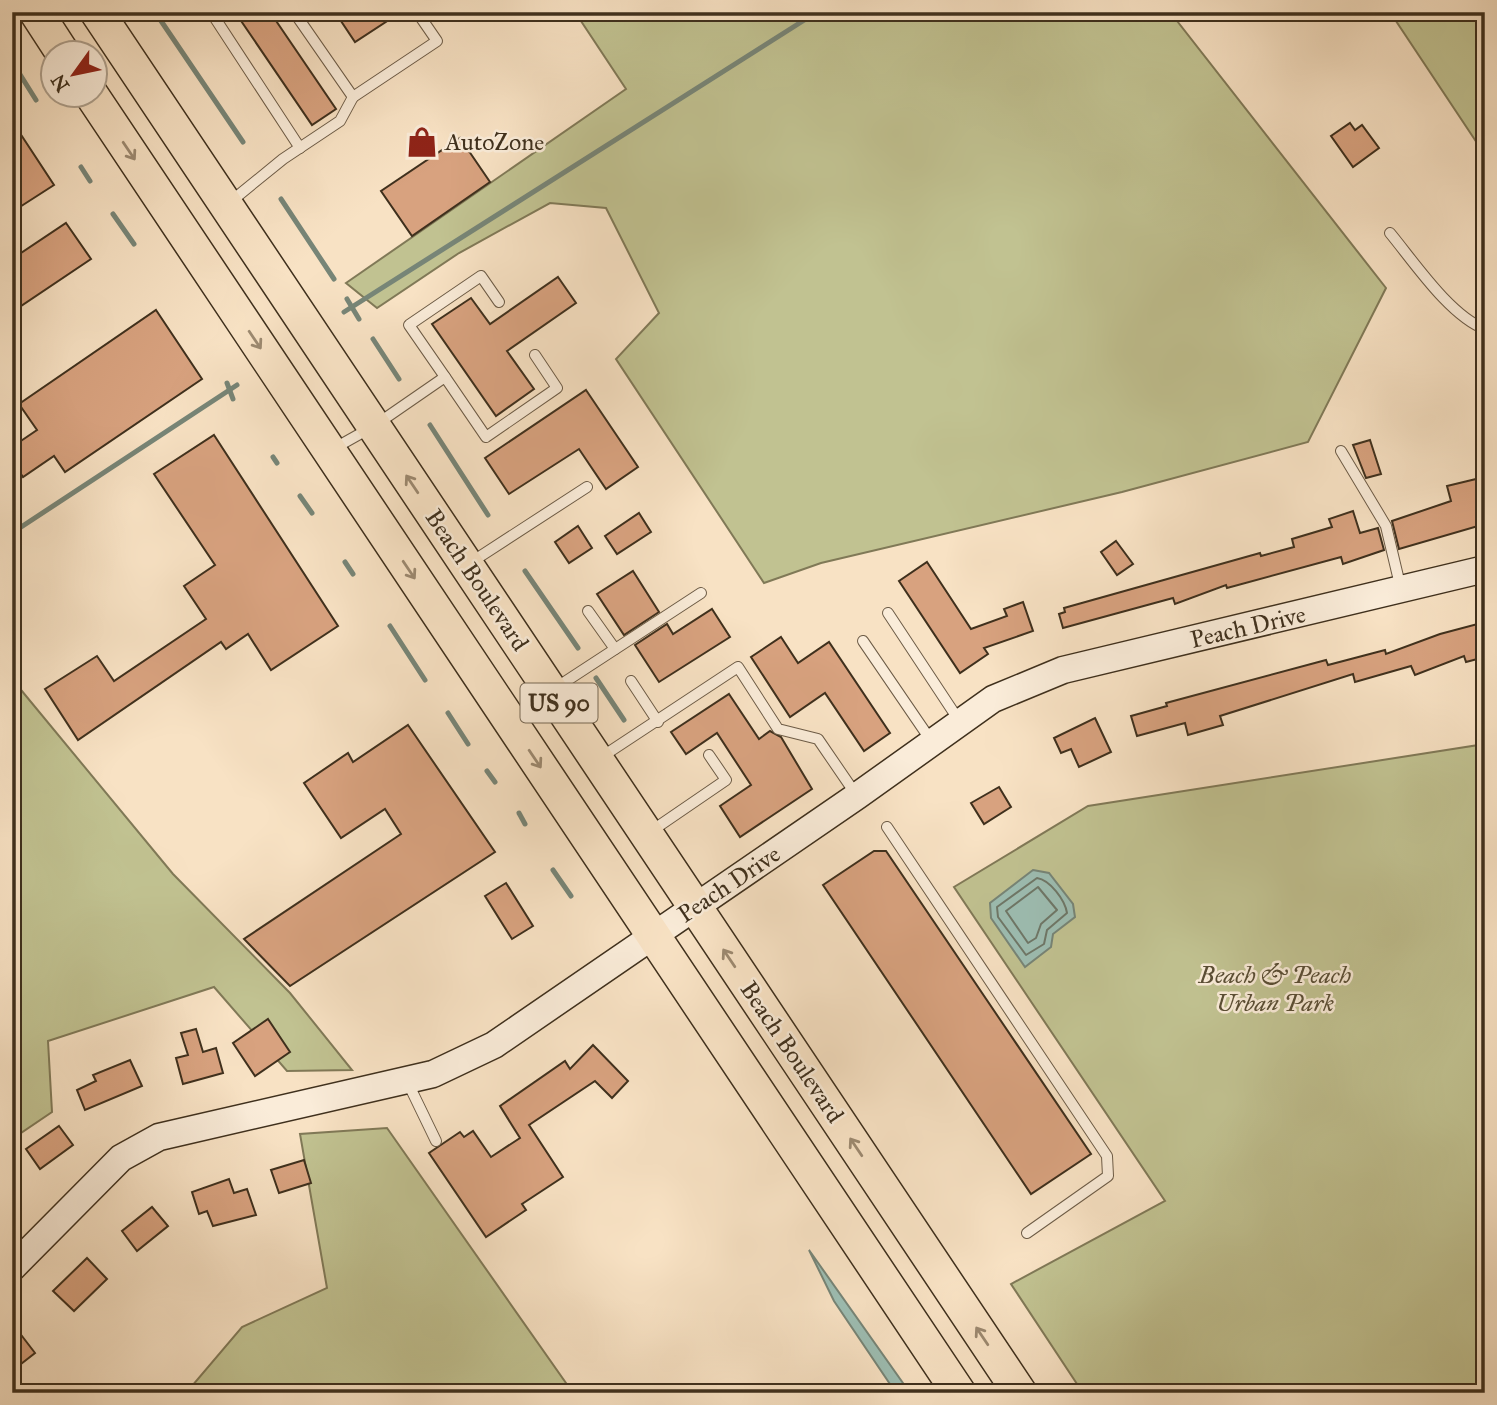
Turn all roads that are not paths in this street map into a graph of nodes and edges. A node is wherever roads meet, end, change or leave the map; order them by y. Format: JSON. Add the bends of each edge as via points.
{"nodes":[{"id":1,"x":36,"y":12,"type":"edge"},
{"id":2,"x":97,"y":12,"type":"edge"},
{"id":3,"x":211,"y":12,"type":"edge"},
{"id":4,"x":294,"y":12,"type":"edge"},
{"id":5,"x":417,"y":12,"type":"edge"},
{"id":6,"x":53,"y":38,"type":"edge"},
{"id":7,"x":353,"y":97,"type":"junction"},
{"id":8,"x":99,"y":108,"type":"edge"},
{"id":9,"x":300,"y":148,"type":"junction"},
{"id":10,"x":226,"y":205,"type":"junction"},
{"id":11,"x":1390,"y":233,"type":"dead end"},
{"id":12,"x":499,"y":302,"type":"dead end"},
{"id":13,"x":1485,"y":329,"type":"edge"},
{"id":14,"x":534,"y":355,"type":"dead end"},
{"id":15,"x":445,"y":377,"type":"junction"},
{"id":16,"x":374,"y":426,"type":"junction"},
{"id":17,"x":330,"y":451,"type":"junction"},
{"id":18,"x":1341,"y":451,"type":"dead end"},
{"id":19,"x":587,"y":487,"type":"dead end"},
{"id":20,"x":467,"y":565,"type":"junction"},
{"id":21,"x":1485,"y":569,"type":"edge"},
{"id":22,"x":1401,"y":589,"type":"junction"},
{"id":23,"x":701,"y":593,"type":"dead end"},
{"id":24,"x":588,"y":611,"type":"dead end"},
{"id":25,"x":888,"y":613,"type":"dead end"},
{"id":26,"x":863,"y":641,"type":"dead end"},
{"id":27,"x":615,"y":649,"type":"junction"},
{"id":28,"x":631,"y":681,"type":"dead end"},
{"id":29,"x":551,"y":691,"type":"junction"},
{"id":30,"x":658,"y":722,"type":"junction"},
{"id":31,"x":960,"y":723,"type":"junction"},
{"id":32,"x":932,"y":743,"type":"junction"},
{"id":33,"x":709,"y":755,"type":"dead end"},
{"id":34,"x":597,"y":760,"type":"junction"},
{"id":35,"x":858,"y":796,"type":"junction"},
{"id":36,"x":887,"y":827,"type":"dead end"},
{"id":37,"x":647,"y":834,"type":"junction"},
{"id":38,"x":695,"y":907,"type":"junction"},
{"id":39,"x":654,"y":936,"type":"junction"},
{"id":40,"x":407,"y":1081,"type":"junction"},
{"id":41,"x":436,"y":1141,"type":"dead end"},
{"id":42,"x":1027,"y":1233,"type":"dead end"},
{"id":43,"x":12,"y":1268,"type":"edge"},
{"id":44,"x":958,"y":1393,"type":"edge"},
{"id":45,"x":1020,"y":1393,"type":"edge"}],
"edges":[{"from":1,"to":6,"type":"highway"},
{"from":2,"to":10,"type":"highway","name":"Beach Boulevard","number":"US 90"},
{"from":3,"to":9,"type":"lane"},
{"from":4,"to":7,"type":"lane"},
{"from":5,"to":7,"type":"lane","via":[[437,41]]},
{"from":7,"to":9,"type":"lane","via":[[340,121]]},
{"from":8,"to":17,"type":"highway","number":"US 90","one_way":true},
{"from":9,"to":10,"type":"lane"},
{"from":10,"to":16,"type":"highway","name":"Beach Boulevard","number":"US 90"},
{"from":11,"to":13,"type":"lane","via":[[1436,289],[1474,326]]},
{"from":12,"to":15,"type":"lane","via":[[481,276],[409,325]]},
{"from":14,"to":15,"type":"lane","via":[[557,388],[486,437]]},
{"from":15,"to":16,"type":"lane"},
{"from":16,"to":17,"type":"lane"},
{"from":20,"to":16,"type":"highway","name":"Beach Boulevard","number":"US 90","one_way":true},
{"from":17,"to":39,"type":"highway","number":"US 90","one_way":true},
{"from":18,"to":22,"type":"lane","via":[[1386,526]]},
{"from":19,"to":20,"type":"lane"},
{"from":20,"to":29,"type":"highway","name":"Beach Boulevard","number":"US 90"},
{"from":21,"to":22,"type":"street","name":"Peach Drive"},
{"from":22,"to":31,"type":"street","name":"Peach Drive","via":[[1044,676],[993,699]]},
{"from":23,"to":27,"type":"lane"},
{"from":24,"to":27,"type":"lane"},
{"from":25,"to":31,"type":"lane"},
{"from":26,"to":32,"type":"lane"},
{"from":27,"to":29,"type":"lane"},
{"from":28,"to":30,"type":"lane"},
{"from":29,"to":34,"type":"highway","name":"Beach Boulevard","number":"US 90"},
{"from":30,"to":34,"type":"lane"},
{"from":30,"to":35,"type":"lane","via":[[738,667],[778,729],[818,739]]},
{"from":31,"to":32,"type":"street","name":"Peach Drive"},
{"from":32,"to":35,"type":"street","name":"Peach Drive"},
{"from":33,"to":37,"type":"lane","via":[[726,780]]},
{"from":34,"to":37,"type":"highway","name":"Beach Boulevard","number":"US 90"},
{"from":35,"to":38,"type":"street","name":"Peach Drive"},
{"from":36,"to":42,"type":"lane","via":[[1107,1156],[1108,1177]]},
{"from":37,"to":38,"type":"highway","name":"Beach Boulevard","number":"US 90"},
{"from":38,"to":39,"type":"street","name":"Peach Drive"},
{"from":45,"to":38,"type":"highway","name":"Beach Boulevard","number":"US 90","one_way":true},
{"from":39,"to":40,"type":"street","name":"Peach Drive","via":[[494,1045],[459,1064]]},
{"from":39,"to":44,"type":"highway","number":"US 90"},
{"from":40,"to":41,"type":"lane"},
{"from":40,"to":43,"type":"street","name":"Peach Drive","via":[[159,1137],[121,1158]]}]}
